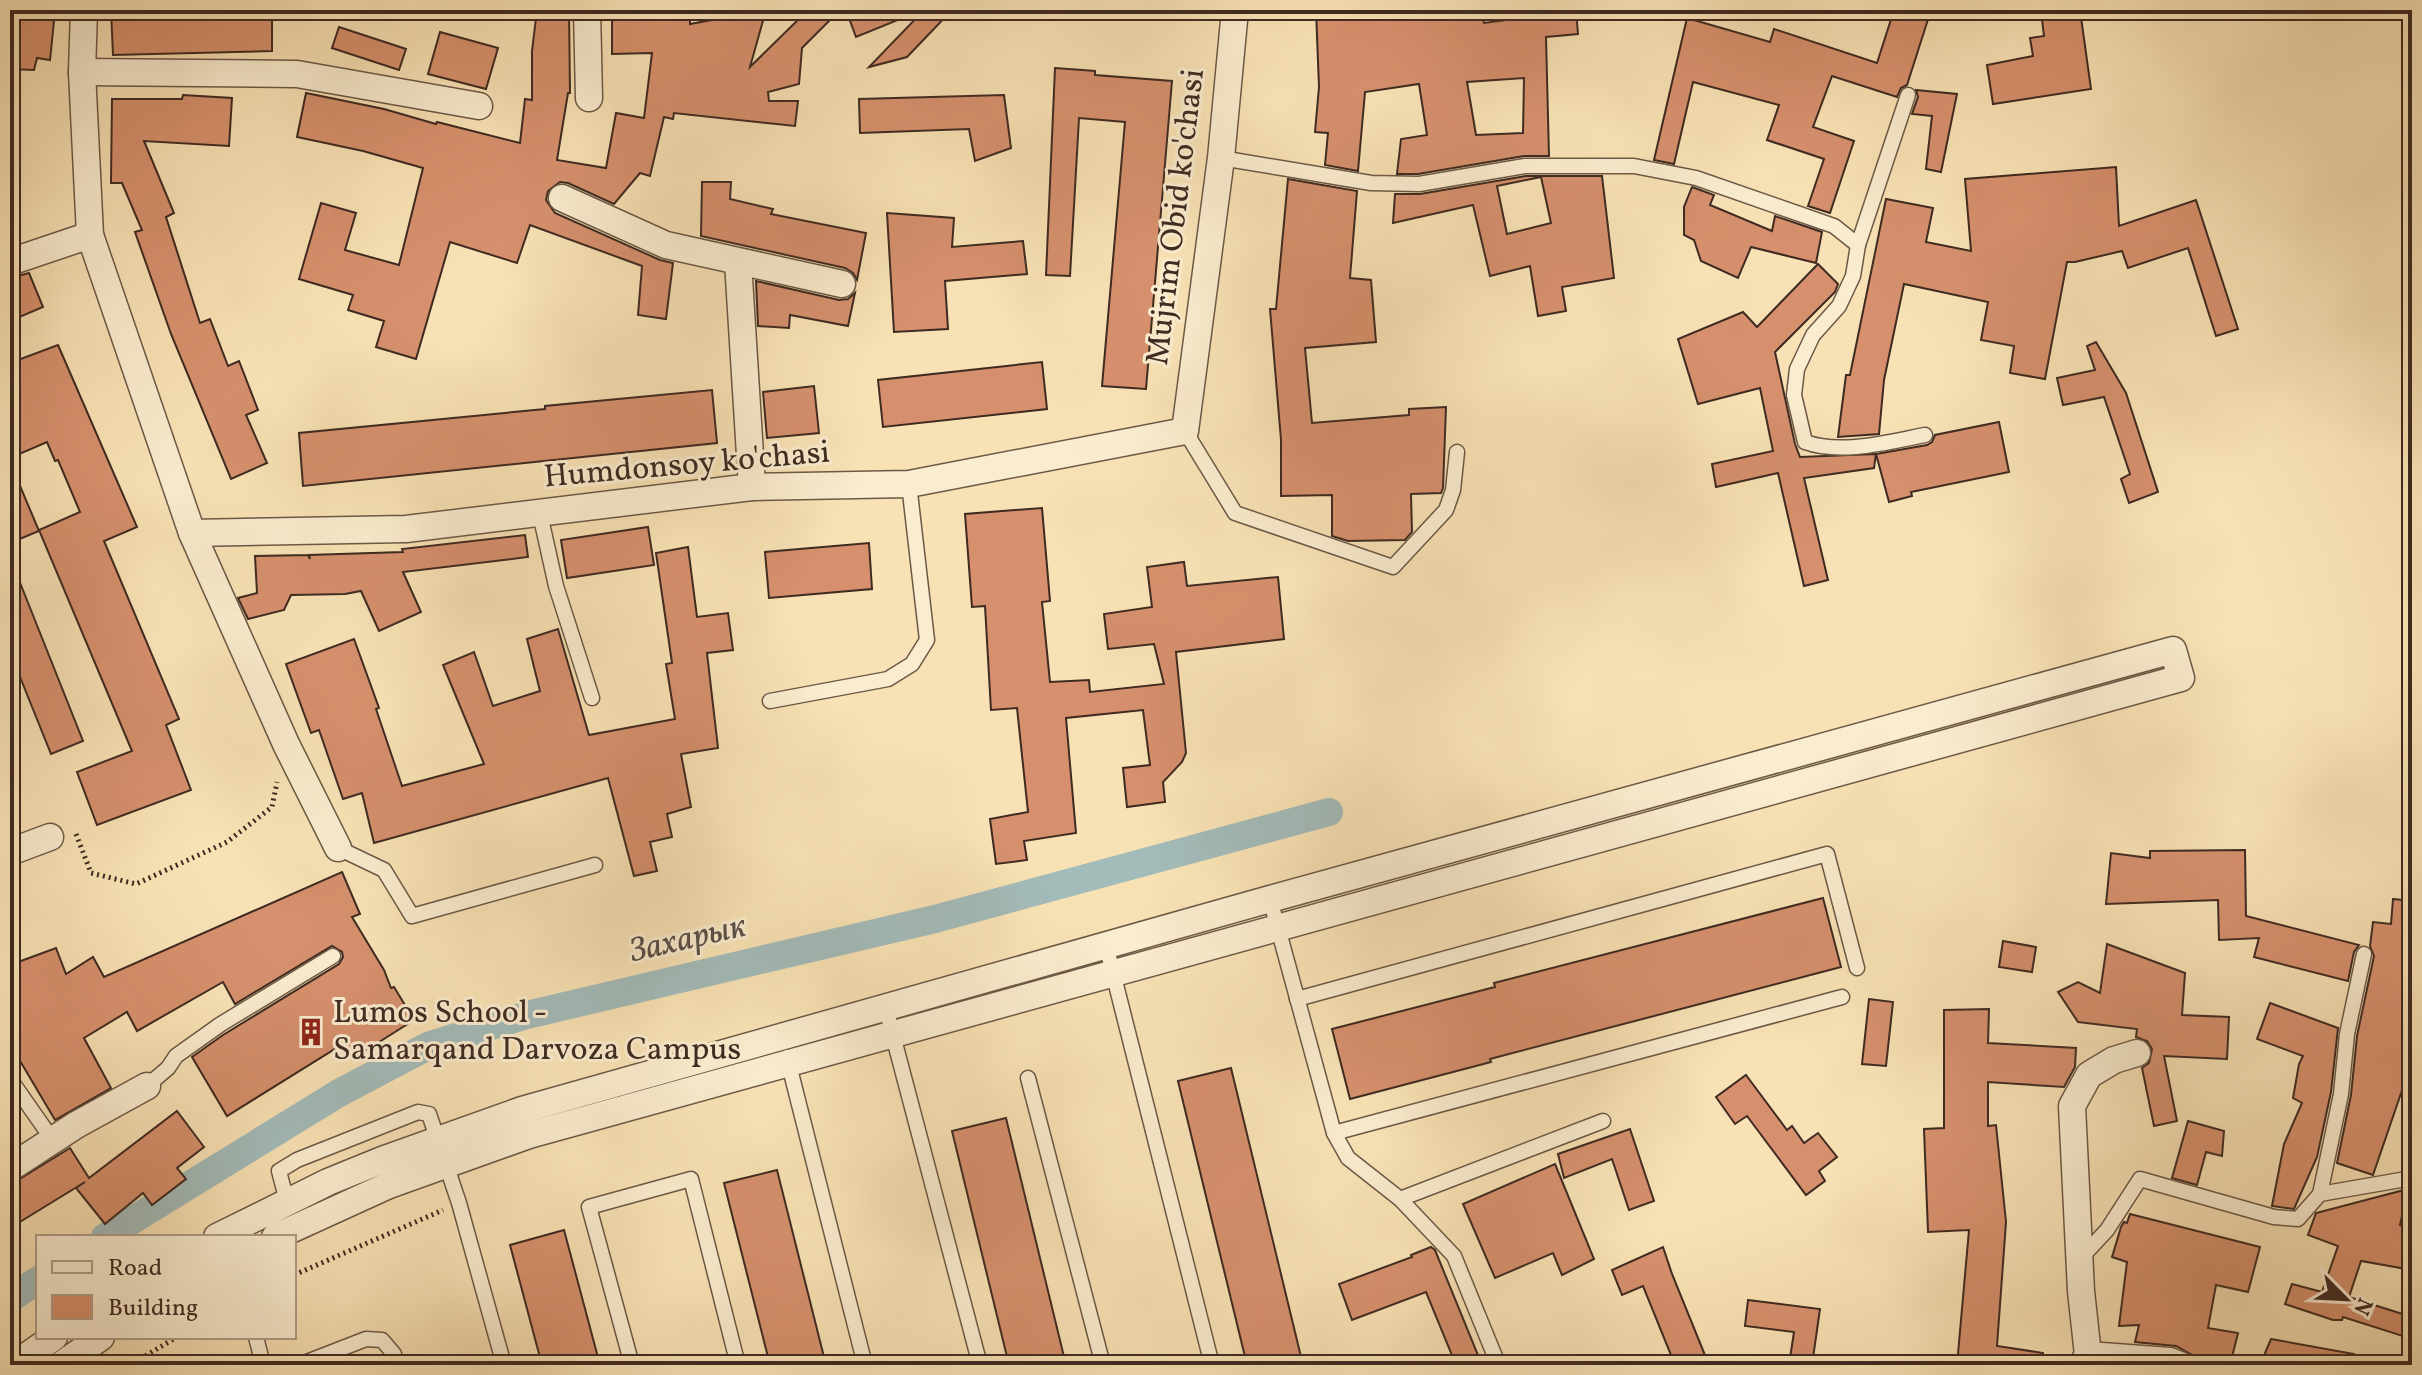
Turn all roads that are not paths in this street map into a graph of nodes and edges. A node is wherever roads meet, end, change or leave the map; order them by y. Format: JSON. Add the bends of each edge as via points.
{"nodes":[{"id":1,"x":84,"y":10,"type":"edge"},
{"id":2,"x":587,"y":10,"type":"edge"},
{"id":3,"x":1235,"y":10,"type":"edge"},
{"id":4,"x":82,"y":72,"type":"junction"},
{"id":5,"x":1908,"y":95,"type":"dead end"},
{"id":6,"x":589,"y":98,"type":"dead end"},
{"id":7,"x":479,"y":106,"type":"dead end"},
{"id":8,"x":1221,"y":158,"type":"junction"},
{"id":9,"x":562,"y":198,"type":"dead end"},
{"id":10,"x":90,"y":235,"type":"junction"},
{"id":11,"x":1858,"y":245,"type":"junction"},
{"id":12,"x":10,"y":262,"type":"edge"},
{"id":13,"x":738,"y":262,"type":"junction"},
{"id":14,"x":842,"y":284,"type":"dead end"},
{"id":15,"x":1185,"y":431,"type":"junction"},
{"id":16,"x":1925,"y":435,"type":"dead end"},
{"id":17,"x":1457,"y":452,"type":"dead end"},
{"id":18,"x":909,"y":484,"type":"junction"},
{"id":19,"x":752,"y":487,"type":"junction"},
{"id":20,"x":540,"y":514,"type":"junction"},
{"id":21,"x":192,"y":533,"type":"junction"},
{"id":22,"x":592,"y":698,"type":"dead end"},
{"id":23,"x":770,"y":701,"type":"dead end"},
{"id":24,"x":62,"y":835,"type":"road end"},
{"id":25,"x":338,"y":848,"type":"joint"},
{"id":26,"x":10,"y":852,"type":"edge"},
{"id":27,"x":595,"y":865,"type":"dead end"},
{"id":28,"x":1270,"y":899,"type":"junction"},
{"id":29,"x":1278,"y":930,"type":"junction"},
{"id":30,"x":1106,"y":945,"type":"junction"},
{"id":31,"x":2364,"y":954,"type":"dead end"},
{"id":32,"x":333,"y":956,"type":"dead end"},
{"id":33,"x":1857,"y":968,"type":"dead end"},
{"id":34,"x":1114,"y":975,"type":"junction"},
{"id":35,"x":1842,"y":997,"type":"dead end"},
{"id":36,"x":1297,"y":999,"type":"junction"},
{"id":37,"x":886,"y":1009,"type":"junction"},
{"id":38,"x":892,"y":1035,"type":"junction"},
{"id":39,"x":786,"y":1050,"type":"junction"},
{"id":40,"x":2137,"y":1053,"type":"dead end"},
{"id":41,"x":1028,"y":1078,"type":"dead end"},
{"id":42,"x":10,"y":1079,"type":"edge"},
{"id":43,"x":147,"y":1086,"type":"joint"},
{"id":44,"x":1603,"y":1121,"type":"dead end"},
{"id":45,"x":1334,"y":1133,"type":"junction"},
{"id":46,"x":52,"y":1139,"type":"junction"},
{"id":47,"x":441,"y":1151,"type":"junction"},
{"id":48,"x":10,"y":1168,"type":"edge"},
{"id":49,"x":2412,"y":1178,"type":"edge"},
{"id":50,"x":2320,"y":1194,"type":"junction"},
{"id":51,"x":1400,"y":1199,"type":"junction"},
{"id":52,"x":224,"y":1235,"type":"edge"},
{"id":53,"x":279,"y":1235,"type":"edge"},
{"id":54,"x":2080,"y":1260,"type":"junction"},
{"id":55,"x":51,"y":1339,"type":"edge"},
{"id":56,"x":98,"y":1339,"type":"edge"},
{"id":57,"x":256,"y":1339,"type":"edge"},
{"id":58,"x":1496,"y":1359,"type":"dead end"},
{"id":59,"x":2085,"y":1360,"type":"edge"},
{"id":60,"x":14,"y":1365,"type":"edge"},
{"id":61,"x":61,"y":1365,"type":"edge"},
{"id":62,"x":263,"y":1365,"type":"edge"},
{"id":63,"x":299,"y":1365,"type":"edge"},
{"id":64,"x":396,"y":1365,"type":"edge"},
{"id":65,"x":504,"y":1365,"type":"edge"},
{"id":66,"x":632,"y":1365,"type":"edge"},
{"id":67,"x":738,"y":1365,"type":"edge"},
{"id":68,"x":865,"y":1365,"type":"edge"},
{"id":69,"x":980,"y":1365,"type":"edge"},
{"id":70,"x":1103,"y":1365,"type":"edge"},
{"id":71,"x":1212,"y":1365,"type":"edge"},
{"id":72,"x":2180,"y":1365,"type":"edge"}],
"edges":[{"from":1,"to":4,"type":"street"},
{"from":2,"to":6,"type":"street"},
{"from":3,"to":8,"type":"street","name":"Mujrim Obid ko'chasi"},
{"from":4,"to":7,"type":"street","via":[[297,74]]},
{"from":4,"to":10,"type":"street"},
{"from":5,"to":11,"type":"lane"},
{"from":8,"to":11,"type":"lane","via":[[1407,184],[1525,166],[1634,166],[1696,178],[1834,226]]},
{"from":8,"to":15,"type":"street","name":"Mujrim Obid ko'chasi"},
{"from":9,"to":13,"type":"street","via":[[666,245]]},
{"from":10,"to":12,"type":"street"},
{"from":10,"to":21,"type":"street"},
{"from":11,"to":16,"type":"lane","via":[[1853,276],[1839,306],[1813,335],[1797,369],[1794,395],[1805,442],[1819,447],[1862,445]]},
{"from":13,"to":14,"type":"street"},
{"from":13,"to":19,"type":"street"},
{"from":15,"to":17,"type":"lane","via":[[1235,513],[1393,567],[1446,510]]},
{"from":15,"to":18,"type":"street","name":"Humdonsoy ko'chasi"},
{"from":18,"to":19,"type":"street","name":"Humdonsoy ko'chasi"},
{"from":18,"to":23,"type":"lane","via":[[927,640],[912,664],[888,679]]},
{"from":19,"to":20,"type":"street","name":"Humdonsoy ko'chasi"},
{"from":20,"to":21,"type":"street","name":"Humdonsoy ko'chasi","via":[[406,529]]},
{"from":20,"to":22,"type":"lane","via":[[556,586]]},
{"from":21,"to":25,"type":"street"},
{"from":24,"to":26,"type":"street"},
{"from":25,"to":27,"type":"lane","via":[[384,870],[412,916]]},
{"from":28,"to":29,"type":"lane"},
{"from":28,"to":29,"type":"street","via":[[2173,650],[2181,678]]},
{"from":28,"to":30,"type":"street"},
{"from":29,"to":34,"type":"street"},
{"from":29,"to":36,"type":"lane"},
{"from":30,"to":34,"type":"lane"},
{"from":30,"to":37,"type":"street"},
{"from":31,"to":50,"type":"lane"},
{"from":32,"to":43,"type":"lane","via":[[187,1048]]},
{"from":33,"to":36,"type":"lane","via":[[1827,854]]},
{"from":34,"to":38,"type":"street"},
{"from":34,"to":71,"type":"lane"},
{"from":35,"to":45,"type":"lane"},
{"from":36,"to":45,"type":"lane"},
{"from":37,"to":38,"type":"lane"},
{"from":37,"to":39,"type":"street"},
{"from":38,"to":39,"type":"street"},
{"from":38,"to":69,"type":"lane"},
{"from":39,"to":47,"type":"street","via":[[529,1135]]},
{"from":39,"to":68,"type":"lane"},
{"from":40,"to":54,"type":"street","via":[[2089,1075],[2072,1106]]},
{"from":41,"to":70,"type":"lane"},
{"from":42,"to":46,"type":"lane"},
{"from":43,"to":46,"type":"street"},
{"from":44,"to":51,"type":"lane"},
{"from":45,"to":51,"type":"lane","via":[[1348,1158]]},
{"from":46,"to":48,"type":"street"},
{"from":47,"to":52,"type":"street","via":[[328,1182]]},
{"from":47,"to":53,"type":"street","via":[[376,1190]]},
{"from":47,"to":65,"type":"lane"},
{"from":49,"to":50,"type":"lane"},
{"from":50,"to":54,"type":"lane","via":[[2298,1219],[2140,1179]]},
{"from":51,"to":58,"type":"lane","via":[[1454,1256]]},
{"from":54,"to":59,"type":"street"},
{"from":55,"to":60,"type":"street"},
{"from":56,"to":61,"type":"street"},
{"from":57,"to":62,"type":"lane"},
{"from":59,"to":72,"type":"street"},
{"from":63,"to":64,"type":"lane","via":[[366,1339],[382,1340]]},
{"from":66,"to":67,"type":"lane","via":[[589,1207],[691,1179]]}]}
